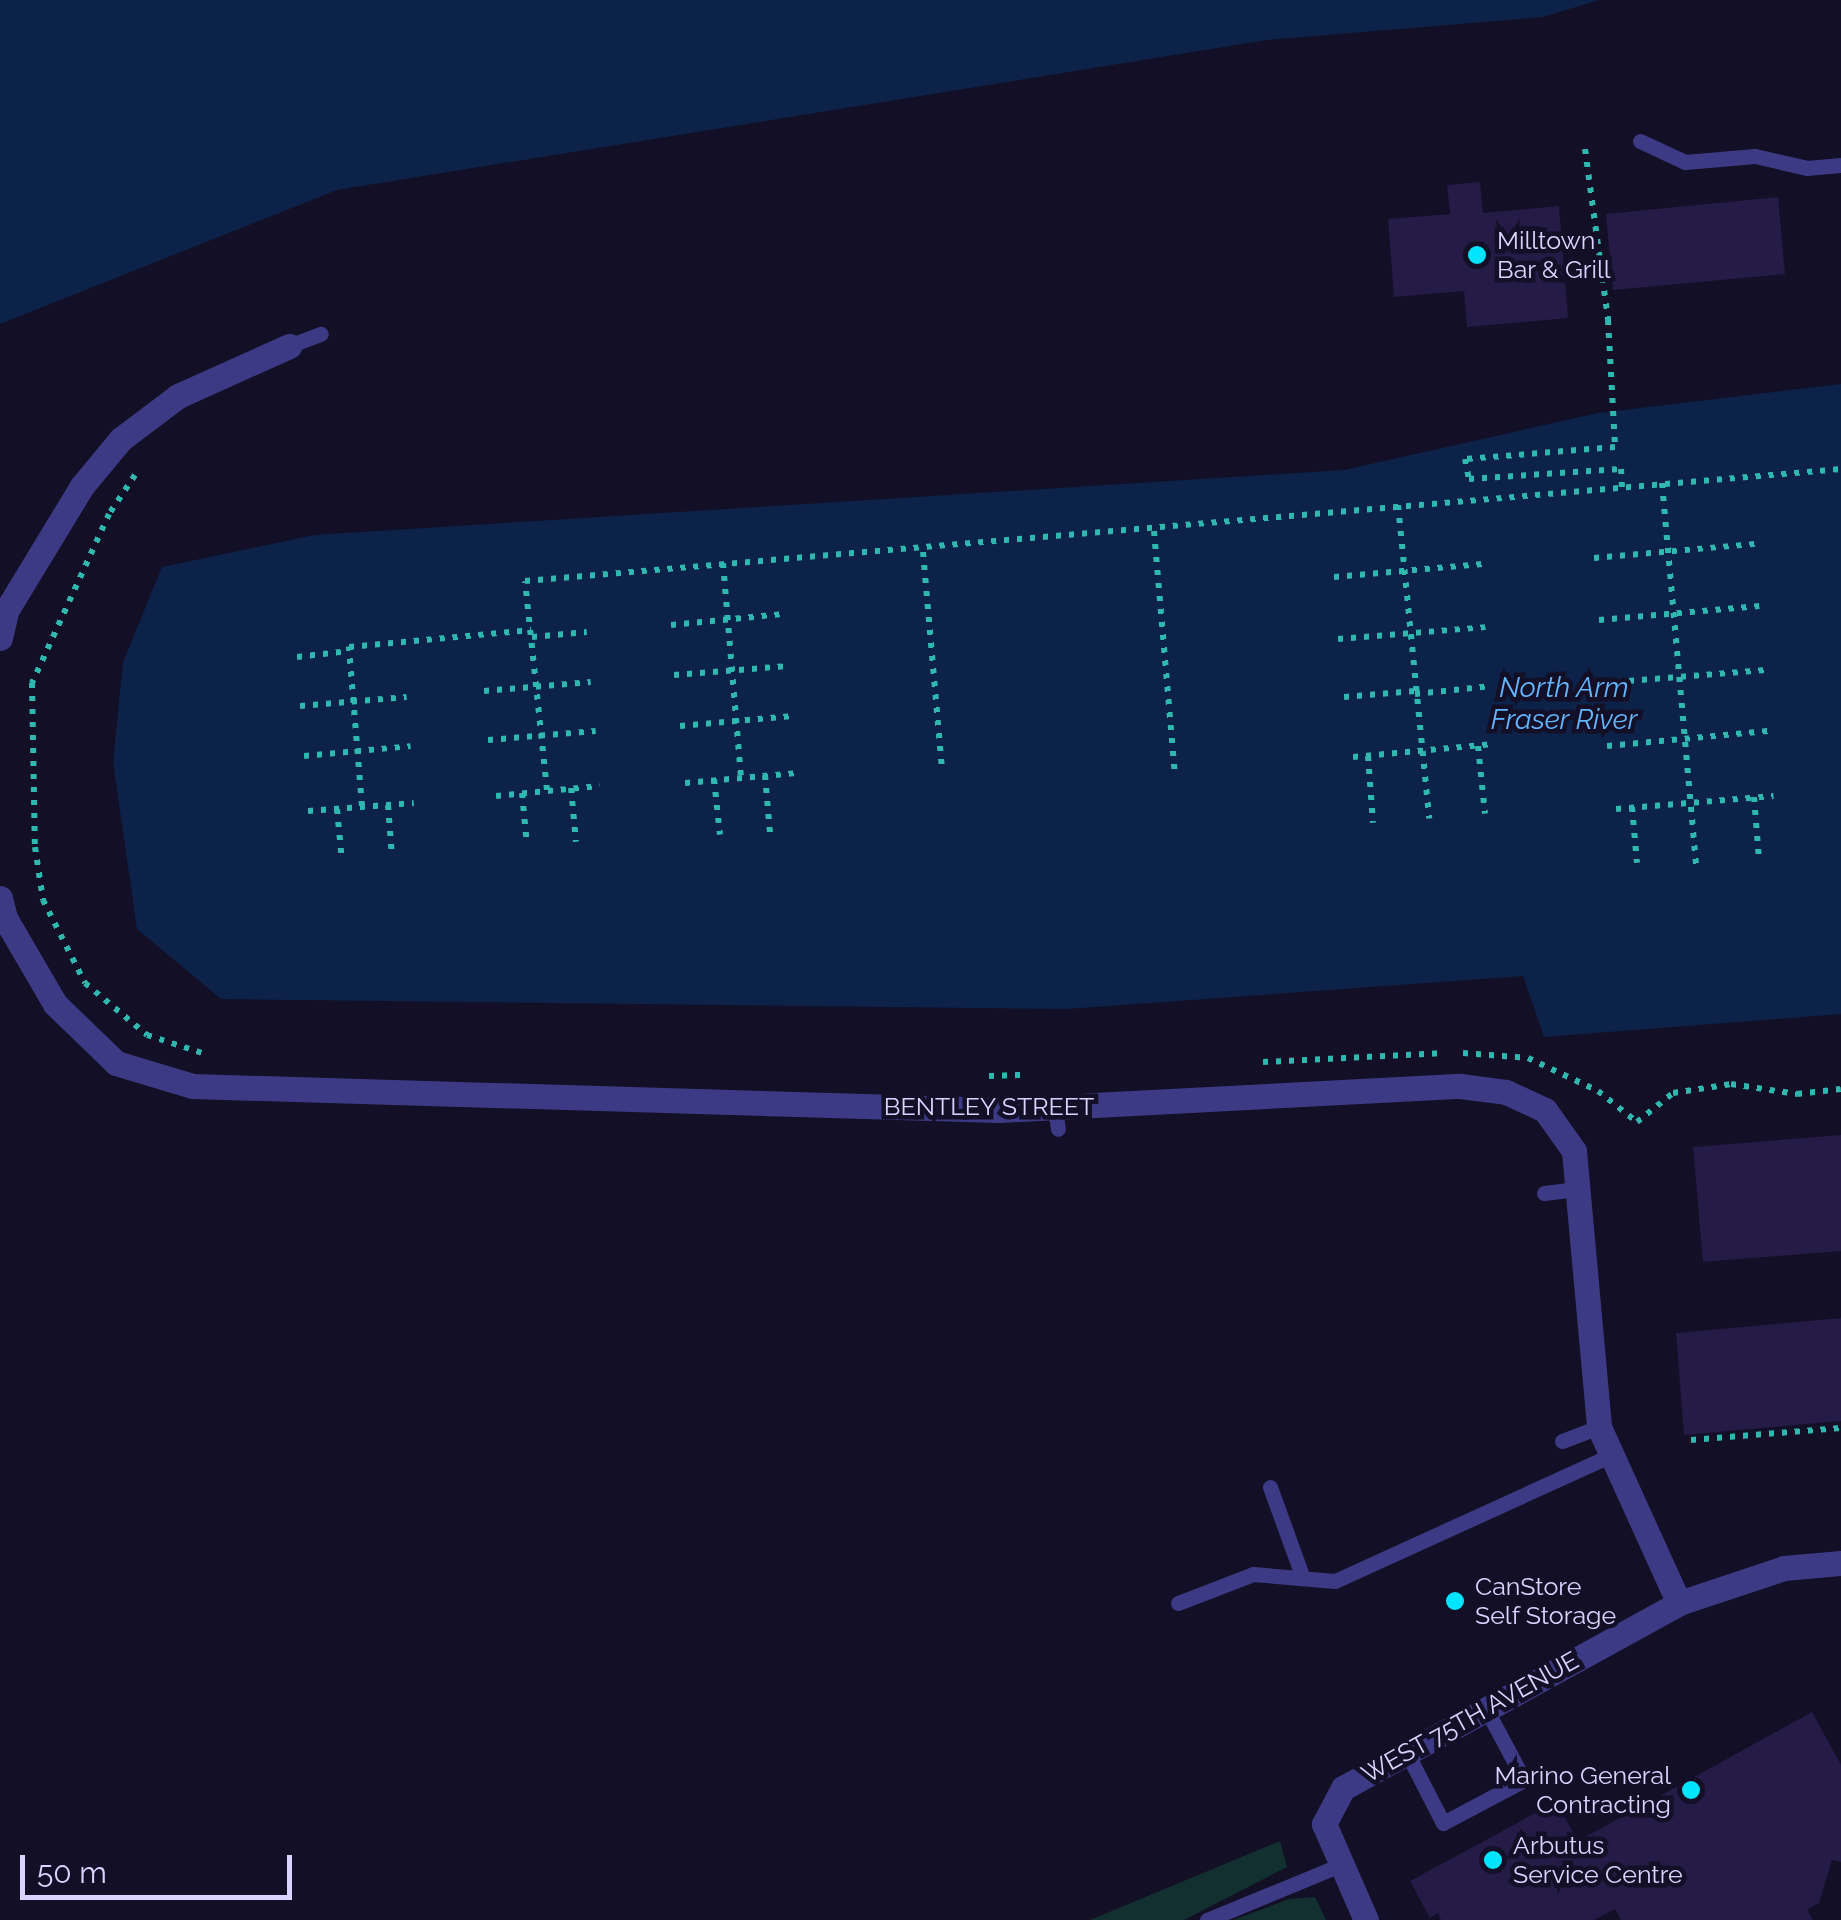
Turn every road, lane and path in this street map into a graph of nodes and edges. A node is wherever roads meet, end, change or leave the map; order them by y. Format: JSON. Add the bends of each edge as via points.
{"nodes":[{"id":1,"x":1640,"y":141,"type":"dead end"},
{"id":2,"x":1585,"y":150,"type":"dead end"},
{"id":3,"x":1841,"y":165,"type":"edge"},
{"id":4,"x":321,"y":334,"type":"dead end"},
{"id":5,"x":289,"y":346,"type":"joint"},
{"id":6,"x":113,"y":447,"type":"junction"},
{"id":7,"x":1841,"y":469,"type":"edge"},
{"id":8,"x":1662,"y":484,"type":"junction"},
{"id":9,"x":1622,"y":488,"type":"junction"},
{"id":10,"x":1398,"y":505,"type":"junction"},
{"id":11,"x":1154,"y":532,"type":"junction"},
{"id":12,"x":1755,"y":544,"type":"dead end"},
{"id":13,"x":923,"y":552,"type":"junction"},
{"id":14,"x":1670,"y":552,"type":"junction"},
{"id":15,"x":1594,"y":558,"type":"dead end"},
{"id":16,"x":722,"y":564,"type":"junction"},
{"id":17,"x":1482,"y":564,"type":"dead end"},
{"id":18,"x":1404,"y":571,"type":"junction"},
{"id":19,"x":1334,"y":577,"type":"dead end"},
{"id":20,"x":1759,"y":606,"type":"dead end"},
{"id":21,"x":784,"y":614,"type":"dead end"},
{"id":22,"x":1674,"y":614,"type":"junction"},
{"id":23,"x":727,"y":619,"type":"junction"},
{"id":24,"x":1599,"y":620,"type":"dead end"},
{"id":25,"x":670,"y":624,"type":"dead end"},
{"id":26,"x":1486,"y":626,"type":"dead end"},
{"id":27,"x":587,"y":632,"type":"dead end"},
{"id":28,"x":1410,"y":633,"type":"junction"},
{"id":29,"x":532,"y":634,"type":"junction"},
{"id":30,"x":0,"y":638,"type":"edge"},
{"id":31,"x":1338,"y":639,"type":"dead end"},
{"id":32,"x":349,"y":652,"type":"junction"},
{"id":33,"x":297,"y":657,"type":"dead end"},
{"id":34,"x":788,"y":666,"type":"dead end"},
{"id":35,"x":732,"y":670,"type":"junction"},
{"id":36,"x":1765,"y":670,"type":"dead end"},
{"id":37,"x":674,"y":675,"type":"dead end"},
{"id":38,"x":1679,"y":677,"type":"junction"},
{"id":39,"x":591,"y":682,"type":"dead end"},
{"id":40,"x":1604,"y":683,"type":"dead end"},
{"id":41,"x":538,"y":686,"type":"junction"},
{"id":42,"x":1492,"y":686,"type":"dead end"},
{"id":43,"x":484,"y":691,"type":"dead end"},
{"id":44,"x":1415,"y":692,"type":"junction"},
{"id":45,"x":407,"y":697,"type":"dead end"},
{"id":46,"x":1344,"y":697,"type":"dead end"},
{"id":47,"x":353,"y":702,"type":"junction"},
{"id":48,"x":300,"y":706,"type":"dead end"},
{"id":49,"x":793,"y":716,"type":"dead end"},
{"id":50,"x":736,"y":721,"type":"junction"},
{"id":51,"x":680,"y":726,"type":"dead end"},
{"id":52,"x":596,"y":731,"type":"dead end"},
{"id":53,"x":1770,"y":731,"type":"dead end"},
{"id":54,"x":542,"y":735,"type":"junction"},
{"id":55,"x":1684,"y":739,"type":"junction"},
{"id":56,"x":488,"y":740,"type":"dead end"},
{"id":57,"x":1494,"y":744,"type":"dead end"},
{"id":58,"x":411,"y":746,"type":"dead end"},
{"id":59,"x":1478,"y":746,"type":"junction"},
{"id":60,"x":1607,"y":746,"type":"dead end"},
{"id":61,"x":1420,"y":750,"type":"junction"},
{"id":62,"x":357,"y":751,"type":"junction"},
{"id":63,"x":304,"y":756,"type":"dead end"},
{"id":64,"x":1368,"y":756,"type":"junction"},
{"id":65,"x":1353,"y":757,"type":"dead end"},
{"id":66,"x":942,"y":770,"type":"dead end"},
{"id":67,"x":796,"y":773,"type":"dead end"},
{"id":68,"x":1175,"y":774,"type":"dead end"},
{"id":69,"x":765,"y":775,"type":"junction"},
{"id":70,"x":740,"y":777,"type":"junction"},
{"id":71,"x":714,"y":779,"type":"junction"},
{"id":72,"x":685,"y":783,"type":"dead end"},
{"id":73,"x":600,"y":786,"type":"dead end"},
{"id":74,"x":571,"y":788,"type":"junction"},
{"id":75,"x":546,"y":790,"type":"junction"},
{"id":76,"x":522,"y":793,"type":"junction"},
{"id":77,"x":496,"y":796,"type":"dead end"},
{"id":78,"x":1773,"y":796,"type":"dead end"},
{"id":79,"x":1754,"y":798,"type":"junction"},
{"id":80,"x":1690,"y":802,"type":"junction"},
{"id":81,"x":414,"y":803,"type":"dead end"},
{"id":82,"x":388,"y":805,"type":"junction"},
{"id":83,"x":362,"y":806,"type":"junction"},
{"id":84,"x":1632,"y":807,"type":"junction"},
{"id":85,"x":338,"y":808,"type":"junction"},
{"id":86,"x":1616,"y":809,"type":"dead end"},
{"id":87,"x":308,"y":811,"type":"dead end"},
{"id":88,"x":1486,"y":814,"type":"dead end"},
{"id":89,"x":1429,"y":818,"type":"dead end"},
{"id":90,"x":1373,"y":822,"type":"dead end"},
{"id":91,"x":770,"y":832,"type":"dead end"},
{"id":92,"x":720,"y":834,"type":"dead end"},
{"id":93,"x":576,"y":842,"type":"dead end"},
{"id":94,"x":527,"y":845,"type":"dead end"},
{"id":95,"x":392,"y":858,"type":"dead end"},
{"id":96,"x":1759,"y":860,"type":"dead end"},
{"id":97,"x":342,"y":861,"type":"dead end"},
{"id":98,"x":1637,"y":864,"type":"dead end"},
{"id":99,"x":1696,"y":865,"type":"dead end"},
{"id":100,"x":0,"y":898,"type":"edge"},
{"id":101,"x":215,"y":1055,"type":"dead end"},
{"id":102,"x":1248,"y":1064,"type":"dead end"},
{"id":103,"x":1035,"y":1074,"type":"dead end"},
{"id":104,"x":976,"y":1076,"type":"dead end"},
{"id":105,"x":1841,"y":1089,"type":"edge"},
{"id":106,"x":1577,"y":1189,"type":"junction"},
{"id":107,"x":1544,"y":1194,"type":"dead end"},
{"id":108,"x":1599,"y":1427,"type":"junction"},
{"id":109,"x":1841,"y":1428,"type":"edge"},
{"id":110,"x":1690,"y":1440,"type":"dead end"},
{"id":111,"x":1562,"y":1441,"type":"dead end"},
{"id":112,"x":1611,"y":1455,"type":"junction"},
{"id":113,"x":1270,"y":1487,"type":"dead end"},
{"id":114,"x":1841,"y":1563,"type":"edge"},
{"id":115,"x":1304,"y":1578,"type":"junction"},
{"id":116,"x":1178,"y":1603,"type":"dead end"},
{"id":117,"x":1679,"y":1603,"type":"junction"},
{"id":118,"x":1485,"y":1707,"type":"junction"},
{"id":119,"x":1406,"y":1751,"type":"junction"},
{"id":120,"x":1338,"y":1866,"type":"junction"},
{"id":121,"x":1207,"y":1920,"type":"edge"},
{"id":122,"x":1366,"y":1920,"type":"edge"}],
"edges":[{"from":1,"to":3,"type":"lane","via":[[1685,162],[1755,156],[1807,168]]},
{"from":2,"to":9,"type":"path","via":[[1608,320],[1615,448],[1465,459],[1469,479],[1621,469]]},
{"from":4,"to":5,"type":"lane"},
{"from":5,"to":6,"type":"street","via":[[178,396]]},
{"from":6,"to":30,"type":"street","via":[[6,611]]},
{"from":6,"to":101,"type":"path","via":[[135,475],[108,514],[32,683],[30,784],[40,882],[62,948],[114,1012],[147,1034]]},
{"from":7,"to":8,"type":"path"},
{"from":8,"to":9,"type":"path"},
{"from":8,"to":14,"type":"path"},
{"from":9,"to":10,"type":"path"},
{"from":10,"to":11,"type":"path"},
{"from":10,"to":18,"type":"path"},
{"from":11,"to":13,"type":"path"},
{"from":11,"to":68,"type":"path"},
{"from":12,"to":14,"type":"path"},
{"from":13,"to":16,"type":"path"},
{"from":13,"to":66,"type":"path"},
{"from":14,"to":15,"type":"path"},
{"from":14,"to":22,"type":"path"},
{"from":16,"to":23,"type":"path"},
{"from":16,"to":29,"type":"path","via":[[526,581]]},
{"from":17,"to":18,"type":"path"},
{"from":18,"to":19,"type":"path"},
{"from":18,"to":28,"type":"path"},
{"from":20,"to":22,"type":"path"},
{"from":21,"to":23,"type":"path"},
{"from":22,"to":24,"type":"path"},
{"from":22,"to":38,"type":"path"},
{"from":23,"to":25,"type":"path"},
{"from":23,"to":35,"type":"path"},
{"from":26,"to":28,"type":"path"},
{"from":27,"to":29,"type":"path"},
{"from":28,"to":31,"type":"path"},
{"from":28,"to":44,"type":"path"},
{"from":29,"to":32,"type":"path"},
{"from":29,"to":41,"type":"path"},
{"from":32,"to":33,"type":"path"},
{"from":32,"to":47,"type":"path"},
{"from":34,"to":35,"type":"path"},
{"from":35,"to":37,"type":"path"},
{"from":35,"to":50,"type":"path"},
{"from":36,"to":38,"type":"path"},
{"from":38,"to":40,"type":"path"},
{"from":38,"to":55,"type":"path"},
{"from":39,"to":41,"type":"path"},
{"from":41,"to":43,"type":"path"},
{"from":41,"to":54,"type":"path"},
{"from":42,"to":44,"type":"path"},
{"from":44,"to":46,"type":"path"},
{"from":44,"to":61,"type":"path"},
{"from":45,"to":47,"type":"path"},
{"from":47,"to":48,"type":"path"},
{"from":47,"to":62,"type":"path"},
{"from":49,"to":50,"type":"path"},
{"from":50,"to":51,"type":"path"},
{"from":50,"to":70,"type":"path"},
{"from":52,"to":54,"type":"path"},
{"from":53,"to":55,"type":"path"},
{"from":54,"to":56,"type":"path"},
{"from":54,"to":75,"type":"path"},
{"from":55,"to":60,"type":"path"},
{"from":55,"to":80,"type":"path"},
{"from":57,"to":59,"type":"path"},
{"from":58,"to":62,"type":"path"},
{"from":59,"to":61,"type":"path"},
{"from":59,"to":88,"type":"path"},
{"from":61,"to":64,"type":"path"},
{"from":61,"to":89,"type":"path"},
{"from":62,"to":63,"type":"path"},
{"from":62,"to":83,"type":"path"},
{"from":64,"to":65,"type":"path"},
{"from":64,"to":90,"type":"path"},
{"from":67,"to":69,"type":"path"},
{"from":69,"to":70,"type":"path"},
{"from":69,"to":91,"type":"path"},
{"from":70,"to":71,"type":"path"},
{"from":71,"to":72,"type":"path"},
{"from":71,"to":92,"type":"path"},
{"from":73,"to":74,"type":"path"},
{"from":74,"to":75,"type":"path"},
{"from":74,"to":93,"type":"path"},
{"from":75,"to":76,"type":"path"},
{"from":76,"to":77,"type":"path"},
{"from":76,"to":94,"type":"path"},
{"from":78,"to":79,"type":"path"},
{"from":79,"to":80,"type":"path"},
{"from":79,"to":96,"type":"path"},
{"from":80,"to":84,"type":"path"},
{"from":80,"to":99,"type":"path"},
{"from":81,"to":82,"type":"path"},
{"from":82,"to":83,"type":"path"},
{"from":82,"to":95,"type":"path"},
{"from":83,"to":85,"type":"path"},
{"from":84,"to":86,"type":"path"},
{"from":84,"to":98,"type":"path"},
{"from":85,"to":87,"type":"path"},
{"from":85,"to":97,"type":"path"},
{"from":100,"to":106,"type":"street","name":"BENTLEY STREET","via":[[56,1004],[116,1063],[192,1086],[1056,1118],[1460,1086],[1506,1092],[1546,1110],[1574,1150]]},
{"from":102,"to":105,"type":"path","via":[[1354,1053],[1508,1052],[1598,1091],[1637,1122],[1673,1093],[1731,1084],[1798,1094]]},
{"from":103,"to":104,"type":"path"},
{"from":106,"to":107,"type":"lane"},
{"from":106,"to":108,"type":"street","name":"BENTLEY STREET"},
{"from":108,"to":111,"type":"lane"},
{"from":108,"to":112,"type":"street","name":"BENTLEY STREET"},
{"from":109,"to":110,"type":"path"},
{"from":112,"to":115,"type":"lane","via":[[1336,1580]]},
{"from":112,"to":117,"type":"street","name":"BENTLEY STREET"},
{"from":113,"to":115,"type":"lane"},
{"from":114,"to":117,"type":"street","name":"WEST 75TH AVENUE","via":[[1784,1568]]},
{"from":115,"to":116,"type":"lane","via":[[1253,1574]]},
{"from":117,"to":118,"type":"street","name":"WEST 75TH AVENUE"},
{"from":118,"to":119,"type":"street","name":"WEST 75TH AVENUE"},
{"from":118,"to":119,"type":"lane","via":[[1524,1780],[1444,1823]]},
{"from":119,"to":120,"type":"street","name":"WEST 75TH AVENUE","via":[[1330,1803],[1324,1824]]},
{"from":120,"to":121,"type":"lane"},
{"from":120,"to":122,"type":"street"}]}
